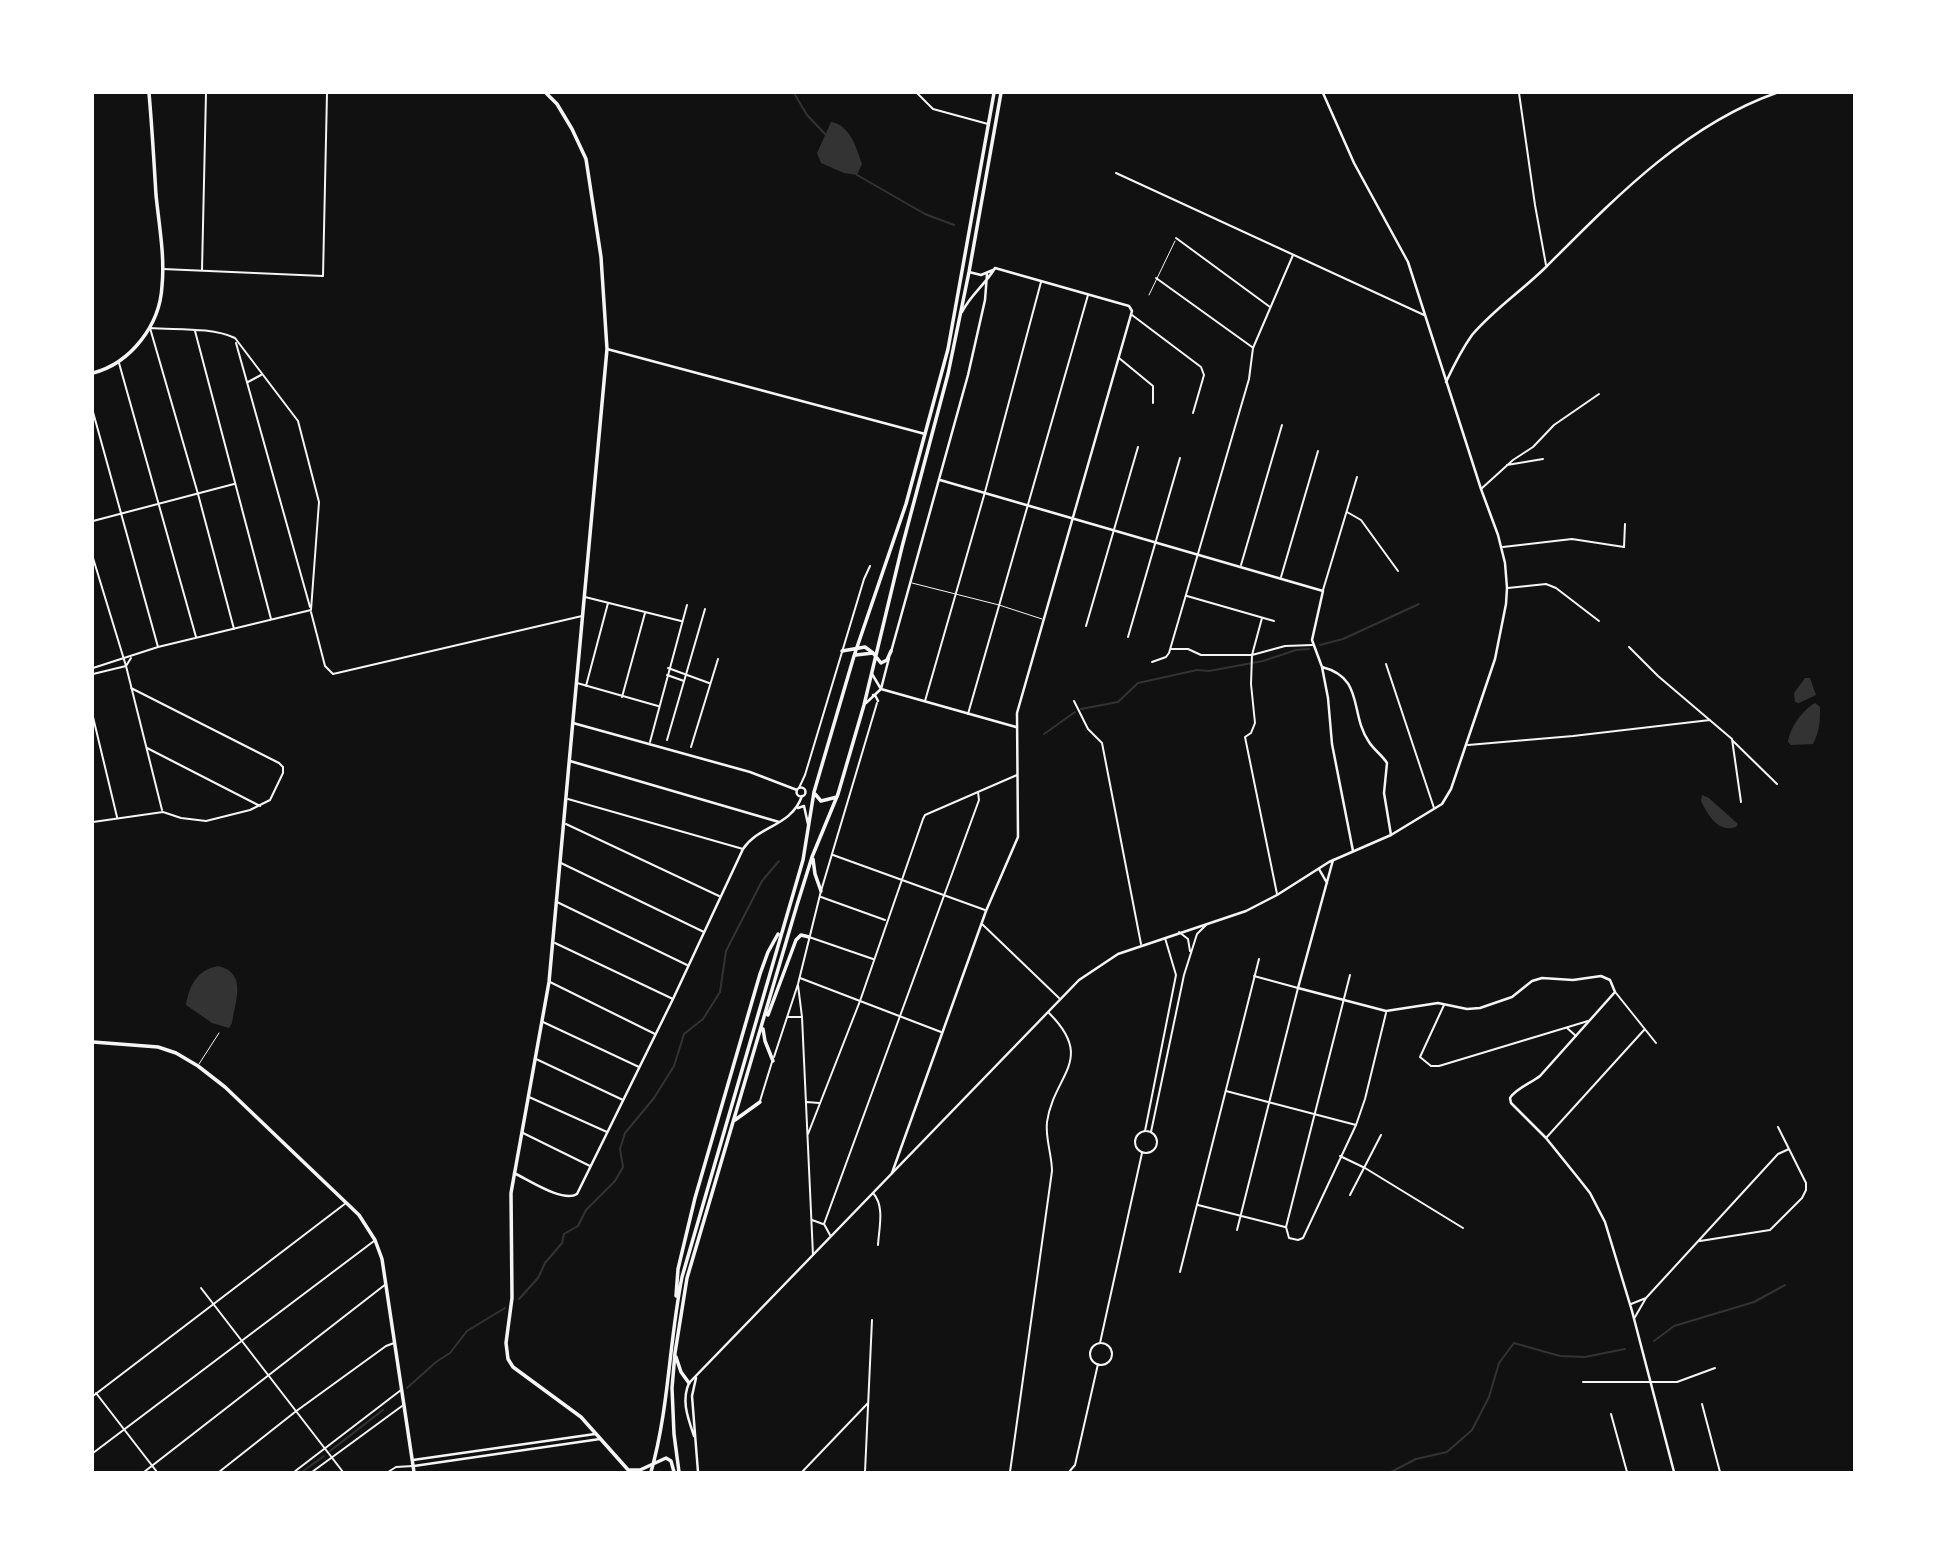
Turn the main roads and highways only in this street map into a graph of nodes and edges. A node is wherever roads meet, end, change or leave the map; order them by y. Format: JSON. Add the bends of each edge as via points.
{"nodes":[{"id":1,"x":149,"y":93,"type":"edge"},
{"id":2,"x":546,"y":93,"type":"edge"},
{"id":3,"x":992,"y":93,"type":"edge"},
{"id":4,"x":1001,"y":93,"type":"edge"},
{"id":5,"x":93,"y":373,"type":"edge"},
{"id":6,"x":857,"y":646,"type":"junction"},
{"id":7,"x":842,"y":651,"type":"road end"},
{"id":8,"x":891,"y":651,"type":"road end"},
{"id":9,"x":875,"y":655,"type":"junction"},
{"id":10,"x":854,"y":656,"type":"junction"},
{"id":11,"x":814,"y":792,"type":"junction"},
{"id":12,"x":837,"y":797,"type":"junction"},
{"id":13,"x":813,"y":857,"type":"junction"},
{"id":14,"x":821,"y":891,"type":"road end"},
{"id":15,"x":781,"y":930,"type":"junction"},
{"id":16,"x":809,"y":937,"type":"road end"},
{"id":17,"x":764,"y":1022,"type":"junction"},
{"id":18,"x":93,"y":1042,"type":"edge"},
{"id":19,"x":773,"y":1061,"type":"road end"},
{"id":20,"x":760,"y":1102,"type":"road end"},
{"id":21,"x":734,"y":1121,"type":"junction"},
{"id":22,"x":674,"y":1315,"type":"junction"},
{"id":23,"x":675,"y":1353,"type":"junction"},
{"id":24,"x":689,"y":1383,"type":"road end"},
{"id":25,"x":653,"y":1465,"type":"junction"},
{"id":26,"x":629,"y":1471,"type":"edge"},
{"id":27,"x":414,"y":1472,"type":"edge"},
{"id":28,"x":651,"y":1472,"type":"edge"},
{"id":29,"x":676,"y":1472,"type":"edge"}],
"edges":[{"from":1,"to":5,"type":"main road","via":[[162,268],[160,303],[150,328],[130,352]]},
{"from":2,"to":26,"type":"main road","via":[[572,129],[586,159],[601,257],[607,349],[554,943],[511,1193],[513,1272],[506,1343],[513,1367],[581,1417]]},
{"from":3,"to":6,"type":"main road","via":[[948,349],[906,504]]},
{"from":4,"to":9,"type":"main road","via":[[961,313]]},
{"from":6,"to":7,"type":"main road"},
{"from":6,"to":9,"type":"main road","via":[[865,646]]},
{"from":6,"to":10,"type":"main road"},
{"from":8,"to":9,"type":"main road","via":[[885,662]]},
{"from":9,"to":10,"type":"main road"},
{"from":9,"to":12,"type":"main road"},
{"from":10,"to":11,"type":"main road"},
{"from":11,"to":12,"type":"main road","via":[[821,801]]},
{"from":11,"to":15,"type":"main road","via":[[800,869]]},
{"from":12,"to":13,"type":"main road"},
{"from":13,"to":14,"type":"main road"},
{"from":13,"to":17,"type":"main road"},
{"from":15,"to":22,"type":"main road"},
{"from":15,"to":22,"type":"main road","via":[[760,974],[695,1198],[678,1269]]},
{"from":16,"to":17,"type":"main road","via":[[801,934],[796,940]]},
{"from":17,"to":19,"type":"main road"},
{"from":17,"to":21,"type":"main road"},
{"from":18,"to":27,"type":"main road","via":[[158,1046],[198,1066],[359,1214],[382,1259]]},
{"from":20,"to":21,"type":"main road"},
{"from":21,"to":23,"type":"main road","via":[[687,1278]]},
{"from":22,"to":25,"type":"main road","via":[[662,1426]]},
{"from":23,"to":24,"type":"main road"},
{"from":23,"to":29,"type":"main road"},
{"from":25,"to":26,"type":"main road"},
{"from":25,"to":28,"type":"main road"},
{"from":25,"to":29,"type":"main road","via":[[669,1458]]}]}
